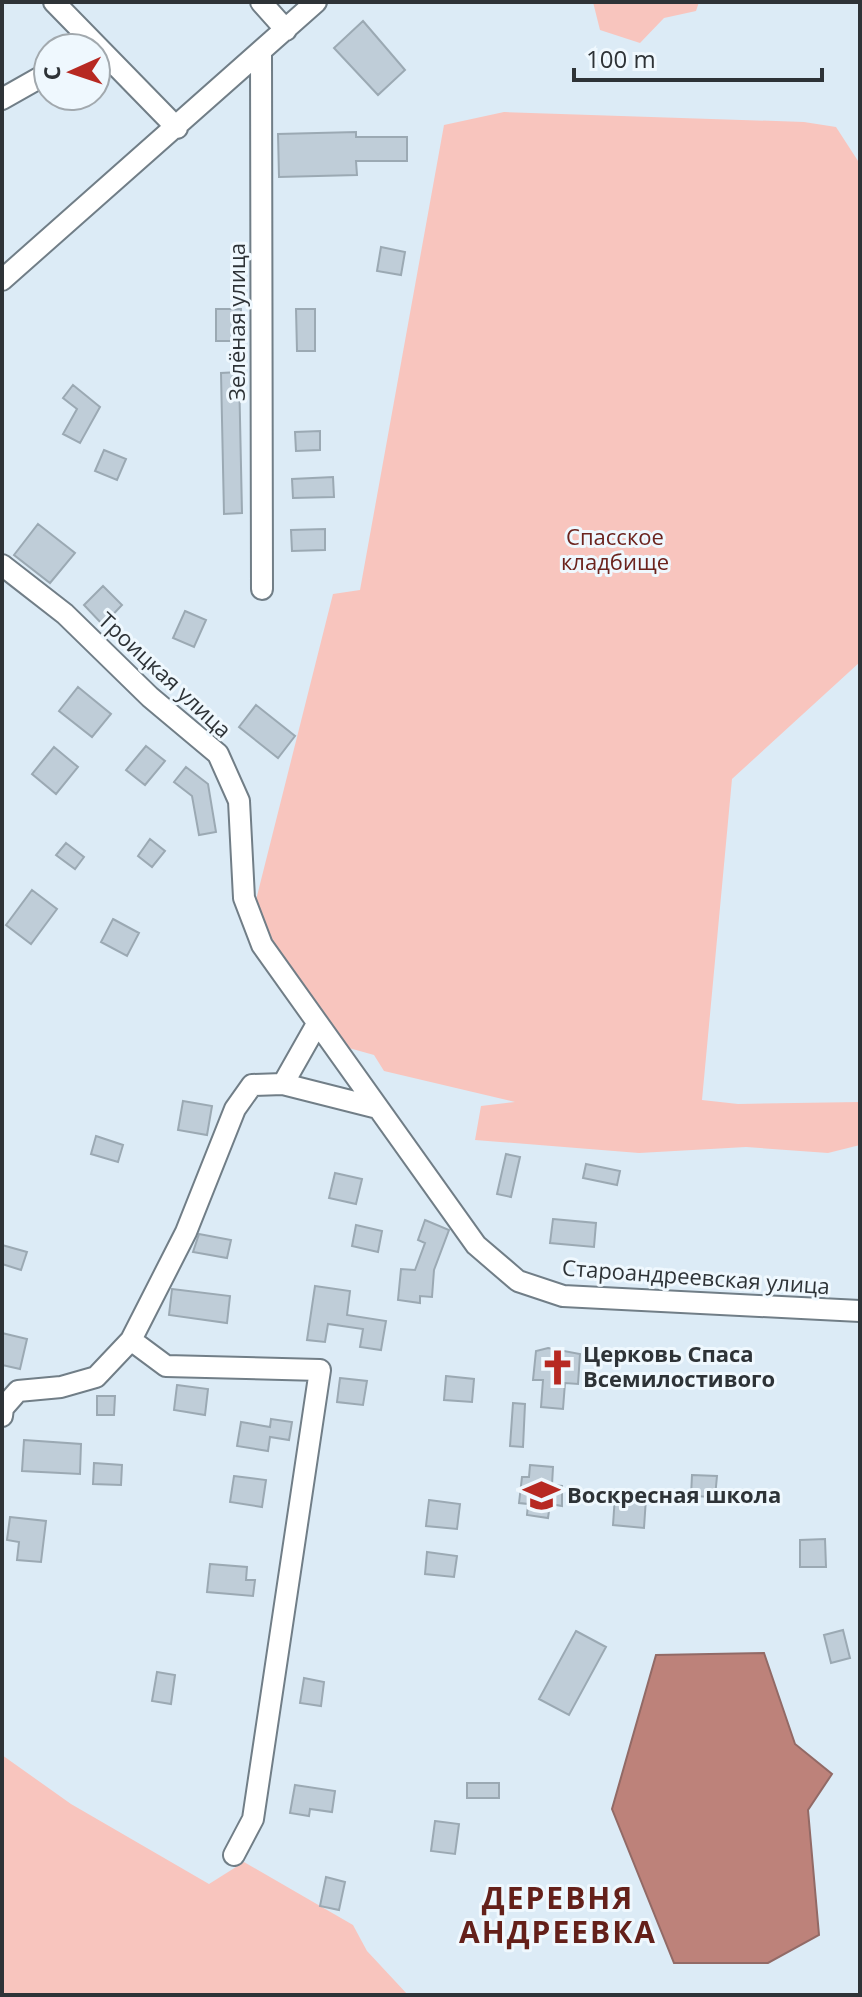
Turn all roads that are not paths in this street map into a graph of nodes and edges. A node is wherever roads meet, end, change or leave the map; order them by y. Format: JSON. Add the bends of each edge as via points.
{"nodes":[{"id":1,"x":54,"y":2,"type":"edge"},
{"id":2,"x":261,"y":2,"type":"edge"},
{"id":3,"x":316,"y":2,"type":"edge"},
{"id":4,"x":286,"y":30,"type":"junction"},
{"id":5,"x":81,"y":32,"type":"edge"},
{"id":6,"x":261,"y":54,"type":"junction"},
{"id":7,"x":112,"y":64,"type":"edge"},
{"id":8,"x":32,"y":82,"type":"edge"},
{"id":9,"x":2,"y":99,"type":"edge"},
{"id":10,"x":177,"y":128,"type":"junction"},
{"id":11,"x":2,"y":280,"type":"edge"},
{"id":12,"x":2,"y":565,"type":"edge"},
{"id":13,"x":262,"y":589,"type":"dead end"},
{"id":14,"x":317,"y":1024,"type":"junction"},
{"id":15,"x":283,"y":1084,"type":"junction"},
{"id":16,"x":374,"y":1107,"type":"junction"},
{"id":17,"x":860,"y":1311,"type":"edge"},
{"id":18,"x":131,"y":1340,"type":"junction"},
{"id":19,"x":2,"y":1416,"type":"edge"},
{"id":20,"x":234,"y":1855,"type":"dead end"}],
"edges":[{"from":1,"to":5,"type":"street"},
{"from":2,"to":4,"type":"street"},
{"from":3,"to":4,"type":"street"},
{"from":4,"to":6,"type":"street"},
{"from":6,"to":10,"type":"street"},
{"from":6,"to":13,"type":"street","name":"Зелёная улица"},
{"from":7,"to":10,"type":"street"},
{"from":8,"to":9,"type":"street"},
{"from":10,"to":11,"type":"street"},
{"from":12,"to":14,"type":"street","name":"Троицкая улица","via":[[65,614],[218,754],[239,801],[244,898],[262,945]]},
{"from":14,"to":15,"type":"street"},
{"from":14,"to":16,"type":"street","name":"Троицкая улица","via":[[358,1076]]},
{"from":15,"to":16,"type":"street"},
{"from":15,"to":18,"type":"street","via":[[252,1085],[235,1109],[186,1232]]},
{"from":16,"to":17,"type":"street","name":"Староандреевская улица","via":[[476,1245],[518,1281],[563,1296]]},
{"from":18,"to":19,"type":"street","via":[[96,1377],[18,1391]]},
{"from":18,"to":20,"type":"street","via":[[166,1366],[320,1370],[253,1819]]}]}
